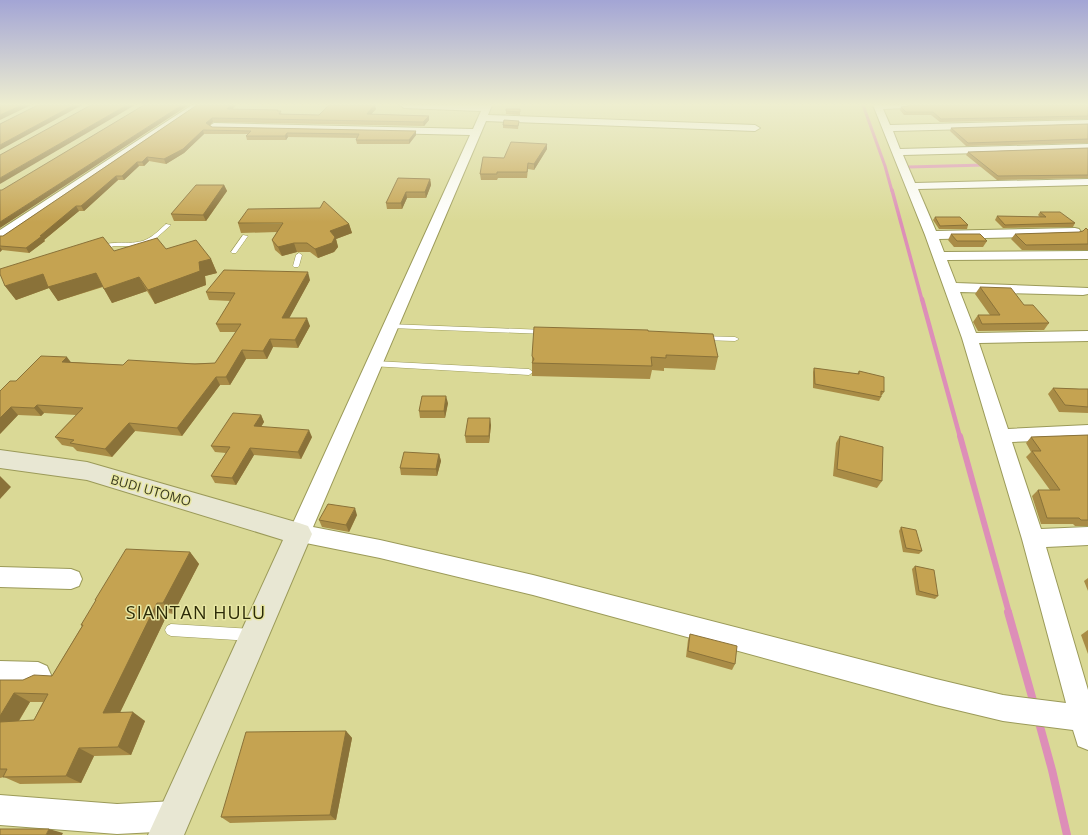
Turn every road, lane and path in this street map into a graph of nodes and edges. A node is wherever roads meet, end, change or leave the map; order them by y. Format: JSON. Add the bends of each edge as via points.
{"nodes":[{"id":1,"x":139,"y":144,"type":"edge"},
{"id":2,"x":471,"y":144,"type":"edge"},
{"id":3,"x":893,"y":144,"type":"edge"},
{"id":4,"x":1088,"y":147,"type":"edge"},
{"id":5,"x":896,"y":152,"type":"junction"},
{"id":6,"x":1088,"y":182,"type":"edge"},
{"id":7,"x":911,"y":186,"type":"junction"},
{"id":8,"x":168,"y":225,"type":"dead end"},
{"id":9,"x":1075,"y":232,"type":"edge"},
{"id":10,"x":931,"y":235,"type":"junction"},
{"id":11,"x":0,"y":236,"type":"edge"},
{"id":12,"x":245,"y":236,"type":"dead end"},
{"id":13,"x":97,"y":250,"type":"edge"},
{"id":14,"x":234,"y":252,"type":"dead end"},
{"id":15,"x":299,"y":255,"type":"edge"},
{"id":16,"x":1088,"y":255,"type":"edge"},
{"id":17,"x":939,"y":256,"type":"junction"},
{"id":18,"x":296,"y":266,"type":"dead end"},
{"id":19,"x":951,"y":287,"type":"junction"},
{"id":20,"x":1083,"y":291,"type":"dead end"},
{"id":21,"x":391,"y":326,"type":"junction"},
{"id":22,"x":552,"y":332,"type":"edge"},
{"id":23,"x":1088,"y":336,"type":"edge"},
{"id":24,"x":695,"y":337,"type":"edge"},
{"id":25,"x":970,"y":338,"type":"junction"},
{"id":26,"x":735,"y":339,"type":"dead end"},
{"id":27,"x":374,"y":364,"type":"junction"},
{"id":28,"x":529,"y":372,"type":"dead end"},
{"id":29,"x":1088,"y":432,"type":"edge"},
{"id":30,"x":1001,"y":436,"type":"junction"},
{"id":31,"x":0,"y":459,"type":"edge"},
{"id":32,"x":298,"y":534,"type":"junction"},
{"id":33,"x":1088,"y":536,"type":"edge"},
{"id":34,"x":1034,"y":538,"type":"junction"},
{"id":35,"x":0,"y":577,"type":"edge"},
{"id":36,"x":71,"y":579,"type":"dead end"},
{"id":37,"x":171,"y":630,"type":"dead end"},
{"id":38,"x":255,"y":635,"type":"junction"},
{"id":39,"x":0,"y":674,"type":"edge"},
{"id":40,"x":38,"y":675,"type":"edge"},
{"id":41,"x":1081,"y":723,"type":"edge"},
{"id":42,"x":0,"y":810,"type":"edge"},
{"id":43,"x":170,"y":826,"type":"edge"}],
"edges":[{"from":1,"to":11,"type":"street"},
{"from":2,"to":21,"type":"street"},
{"from":3,"to":5,"type":"street"},
{"from":4,"to":5,"type":"street"},
{"from":5,"to":7,"type":"street"},
{"from":6,"to":7,"type":"street"},
{"from":7,"to":10,"type":"street"},
{"from":8,"to":13,"type":"lane","via":[[151,240],[135,244],[113,244]]},
{"from":9,"to":10,"type":"street"},
{"from":10,"to":17,"type":"street"},
{"from":12,"to":14,"type":"lane"},
{"from":15,"to":18,"type":"lane"},
{"from":16,"to":17,"type":"street"},
{"from":17,"to":19,"type":"street"},
{"from":19,"to":20,"type":"street"},
{"from":19,"to":25,"type":"street"},
{"from":21,"to":22,"type":"lane"},
{"from":21,"to":27,"type":"street"},
{"from":23,"to":25,"type":"street"},
{"from":24,"to":26,"type":"lane"},
{"from":25,"to":30,"type":"street"},
{"from":27,"to":28,"type":"lane"},
{"from":27,"to":32,"type":"street"},
{"from":29,"to":30,"type":"street"},
{"from":30,"to":34,"type":"street"},
{"from":31,"to":32,"type":"street","name":"BUDI UTOMO","via":[[87,471]]},
{"from":32,"to":38,"type":"street"},
{"from":32,"to":41,"type":"street","via":[[533,585],[817,662],[1003,708]]},
{"from":33,"to":34,"type":"street"},
{"from":34,"to":41,"type":"street"},
{"from":35,"to":36,"type":"street"},
{"from":37,"to":38,"type":"lane"},
{"from":38,"to":43,"type":"street"},
{"from":39,"to":40,"type":"street"},
{"from":42,"to":43,"type":"street","via":[[117,819]]}]}
